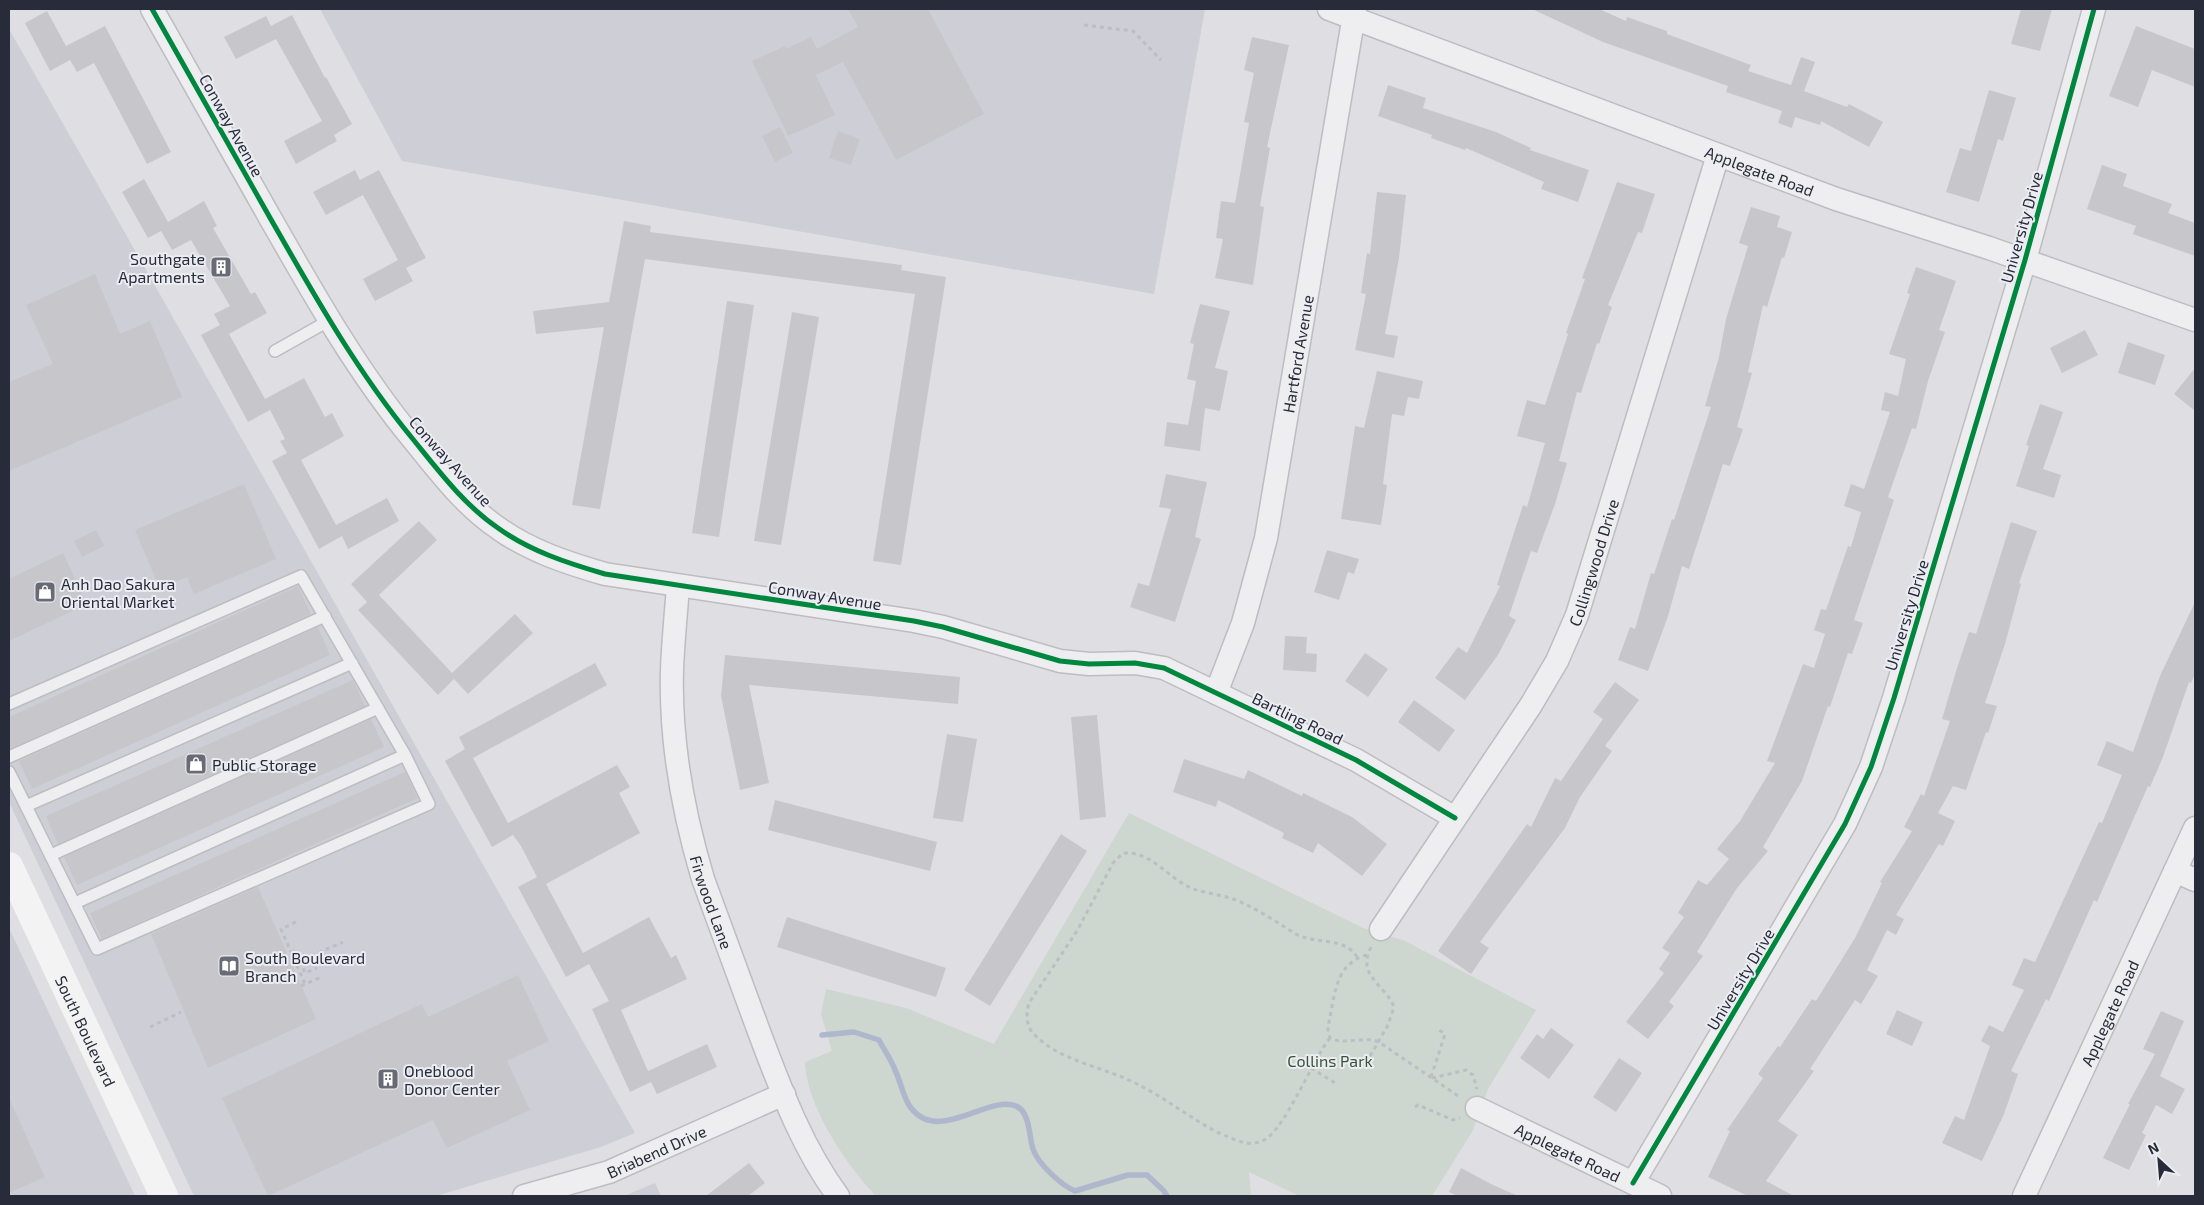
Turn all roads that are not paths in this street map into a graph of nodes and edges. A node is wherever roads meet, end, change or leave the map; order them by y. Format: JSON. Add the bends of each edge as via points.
{"nodes":[{"id":1,"x":152,"y":9,"type":"edge"},
{"id":2,"x":1329,"y":9,"type":"edge"},
{"id":3,"x":2094,"y":9,"type":"edge"},
{"id":4,"x":1355,"y":13,"type":"edge"},
{"id":5,"x":1718,"y":155,"type":"junction"},
{"id":6,"x":2025,"y":260,"type":"junction"},
{"id":7,"x":330,"y":320,"type":"junction"},
{"id":8,"x":2195,"y":320,"type":"edge"},
{"id":9,"x":275,"y":350,"type":"dead end"},
{"id":10,"x":678,"y":586,"type":"junction"},
{"id":11,"x":325,"y":616,"type":"junction"},
{"id":12,"x":352,"y":663,"type":"junction"},
{"id":13,"x":1122,"y":663,"type":"joint"},
{"id":14,"x":1216,"y":693,"type":"junction"},
{"id":15,"x":9,"y":704,"type":"edge"},
{"id":16,"x":378,"y":708,"type":"junction"},
{"id":17,"x":405,"y":755,"type":"junction"},
{"id":18,"x":9,"y":757,"type":"edge"},
{"id":19,"x":9,"y":772,"type":"edge"},
{"id":20,"x":26,"y":806,"type":"junction"},
{"id":21,"x":1455,"y":818,"type":"junction"},
{"id":22,"x":2195,"y":828,"type":"edge"},
{"id":23,"x":51,"y":855,"type":"junction"},
{"id":24,"x":9,"y":866,"type":"edge"},
{"id":25,"x":2175,"y":871,"type":"junction"},
{"id":26,"x":2195,"y":880,"type":"edge"},
{"id":27,"x":75,"y":903,"type":"junction"},
{"id":28,"x":1381,"y":929,"type":"road end"},
{"id":29,"x":784,"y":1094,"type":"junction"},
{"id":30,"x":1470,"y":1104,"type":"road end"},
{"id":31,"x":1633,"y":1183,"type":"junction"},
{"id":32,"x":164,"y":1196,"type":"edge"},
{"id":33,"x":524,"y":1196,"type":"edge"},
{"id":34,"x":838,"y":1196,"type":"edge"},
{"id":35,"x":1660,"y":1196,"type":"edge"},
{"id":36,"x":2024,"y":1196,"type":"edge"}],
"edges":[{"from":1,"to":7,"type":"street","name":"Conway Avenue"},
{"from":2,"to":4,"type":"street","name":"Applegate Road"},
{"from":3,"to":6,"type":"street","name":"University Drive"},
{"from":4,"to":5,"type":"street","name":"Applegate Road"},
{"from":4,"to":14,"type":"street","name":"Hartford Avenue","via":[[1266,538],[1243,623]]},
{"from":5,"to":6,"type":"street","name":"Applegate Road","via":[[1845,202]]},
{"from":5,"to":21,"type":"street","name":"Collingwood Drive","via":[[1577,615],[1531,705]]},
{"from":6,"to":8,"type":"street","name":"Applegate Road"},
{"from":6,"to":31,"type":"street","name":"University Drive","via":[[1894,698],[1858,796],[1815,878]]},
{"from":7,"to":9,"type":"lane"},
{"from":7,"to":10,"type":"street","name":"Conway Avenue","via":[[358,366],[403,428],[469,504],[497,528],[563,562],[605,574]]},
{"from":10,"to":13,"type":"street","name":"Conway Avenue","via":[[914,621],[1060,661]]},
{"from":10,"to":29,"type":"street","name":"Firwood Lane","via":[[672,671],[674,731],[682,791],[703,879]]},
{"from":11,"to":12,"type":"lane"},
{"from":11,"to":15,"type":"lane","via":[[301,576]]},
{"from":11,"to":18,"type":"lane"},
{"from":12,"to":16,"type":"lane"},
{"from":12,"to":20,"type":"lane"},
{"from":13,"to":14,"type":"street","name":"Bartling Road","via":[[1164,668]]},
{"from":14,"to":21,"type":"street","name":"Bartling Road","via":[[1356,760]]},
{"from":16,"to":17,"type":"lane"},
{"from":16,"to":23,"type":"lane"},
{"from":17,"to":27,"type":"lane"},
{"from":17,"to":27,"type":"lane","via":[[429,804],[97,949]]},
{"from":19,"to":20,"type":"lane"},
{"from":20,"to":23,"type":"lane"},
{"from":21,"to":28,"type":"street","name":"Collingwood Drive"},
{"from":22,"to":25,"type":"street","name":"Applegate Road"},
{"from":23,"to":27,"type":"lane"},
{"from":24,"to":32,"type":"main road","name":"South Boulevard"},
{"from":25,"to":26,"type":"street"},
{"from":25,"to":36,"type":"street","name":"Applegate Road"},
{"from":29,"to":33,"type":"street","name":"Briabend Drive","via":[[608,1172]]},
{"from":29,"to":34,"type":"street","name":"Firwood Lane","via":[[820,1172]]},
{"from":30,"to":31,"type":"street","name":"Applegate Road"},
{"from":31,"to":35,"type":"street","name":"Applegate Road"}]}
